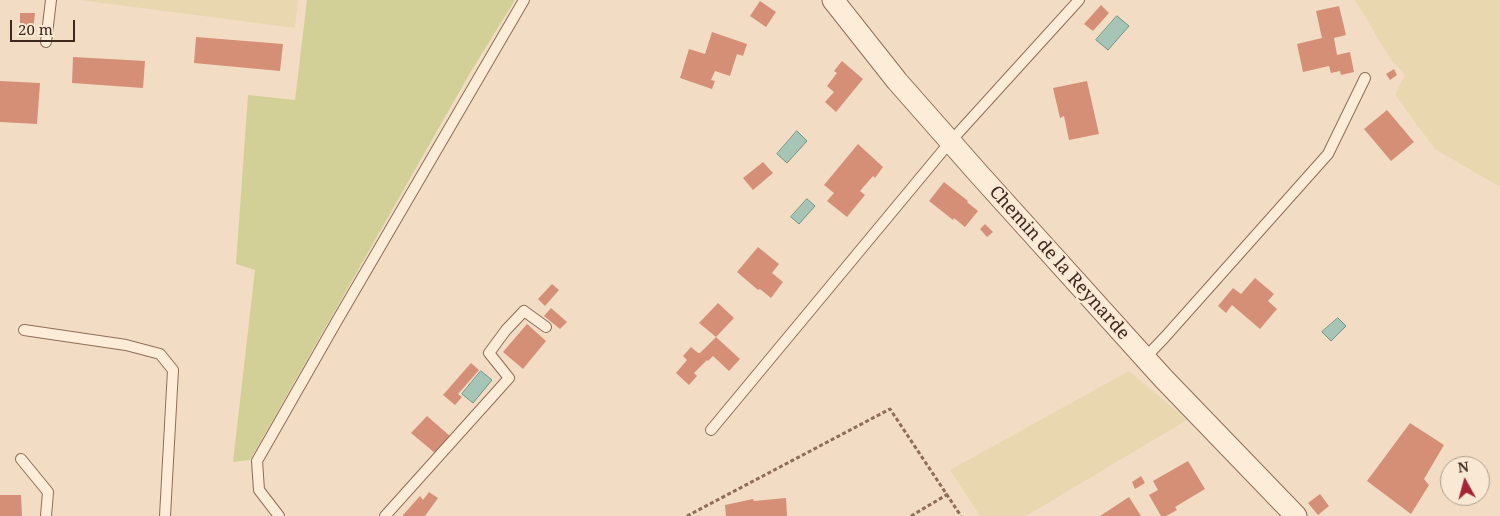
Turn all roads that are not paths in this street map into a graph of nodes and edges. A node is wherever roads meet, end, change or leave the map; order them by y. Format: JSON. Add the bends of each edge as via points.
{"nodes":[{"id":1,"x":51,"y":0,"type":"edge"},
{"id":2,"x":524,"y":0,"type":"edge"},
{"id":3,"x":833,"y":0,"type":"edge"},
{"id":4,"x":1079,"y":0,"type":"edge"},
{"id":5,"x":46,"y":42,"type":"dead end"},
{"id":6,"x":1366,"y":78,"type":"dead end"},
{"id":7,"x":950,"y":142,"type":"junction"},
{"id":8,"x":546,"y":327,"type":"dead end"},
{"id":9,"x":24,"y":330,"type":"dead end"},
{"id":10,"x":1145,"y":358,"type":"junction"},
{"id":11,"x":711,"y":430,"type":"dead end"},
{"id":12,"x":21,"y":459,"type":"dead end"},
{"id":13,"x":46,"y":516,"type":"edge"},
{"id":14,"x":164,"y":516,"type":"edge"},
{"id":15,"x":279,"y":516,"type":"edge"},
{"id":16,"x":385,"y":516,"type":"edge"},
{"id":17,"x":1296,"y":516,"type":"edge"}],
"edges":[{"from":1,"to":5,"type":"lane"},
{"from":2,"to":15,"type":"lane","via":[[257,461],[259,490]]},
{"from":3,"to":7,"type":"street","name":"Chemin de la Reynarde","via":[[897,82]]},
{"from":4,"to":7,"type":"lane"},
{"from":6,"to":10,"type":"lane","via":[[1328,154]]},
{"from":7,"to":10,"type":"street","name":"Chemin de la Reynarde"},
{"from":7,"to":11,"type":"lane"},
{"from":8,"to":16,"type":"lane","via":[[524,311],[506,330],[489,353],[509,378]]},
{"from":9,"to":14,"type":"lane","via":[[126,345],[160,354],[173,370]]},
{"from":10,"to":17,"type":"street","name":"Chemin de la Reynarde"},
{"from":12,"to":13,"type":"lane","via":[[48,492]]}]}
